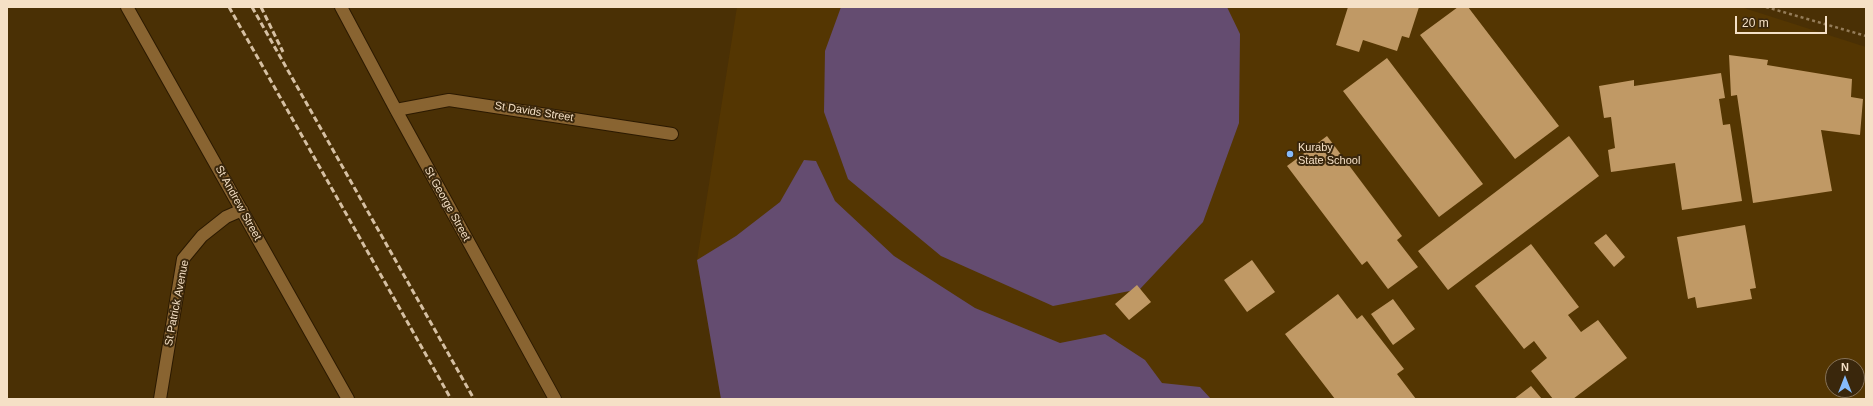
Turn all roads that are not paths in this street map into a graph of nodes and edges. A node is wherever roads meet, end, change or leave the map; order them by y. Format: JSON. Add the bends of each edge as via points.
{"nodes":[{"id":1,"x":128,"y":7,"type":"edge"},
{"id":2,"x":341,"y":7,"type":"edge"},
{"id":3,"x":396,"y":110,"type":"junction"},
{"id":4,"x":672,"y":134,"type":"dead end"},
{"id":5,"x":242,"y":210,"type":"junction"},
{"id":6,"x":160,"y":399,"type":"edge"},
{"id":7,"x":348,"y":399,"type":"edge"},
{"id":8,"x":555,"y":399,"type":"edge"}],
"edges":[{"from":1,"to":5,"type":"street","name":"St Andrew Street"},
{"from":2,"to":3,"type":"street","name":"St George Street"},
{"from":3,"to":4,"type":"street","name":"St Davids Street","via":[[449,100]]},
{"from":3,"to":8,"type":"street","name":"St George Street"},
{"from":5,"to":6,"type":"street","name":"St Patrick Avenue","via":[[226,217],[202,236],[183,259]]},
{"from":5,"to":7,"type":"street","name":"St Andrew Street"}]}
